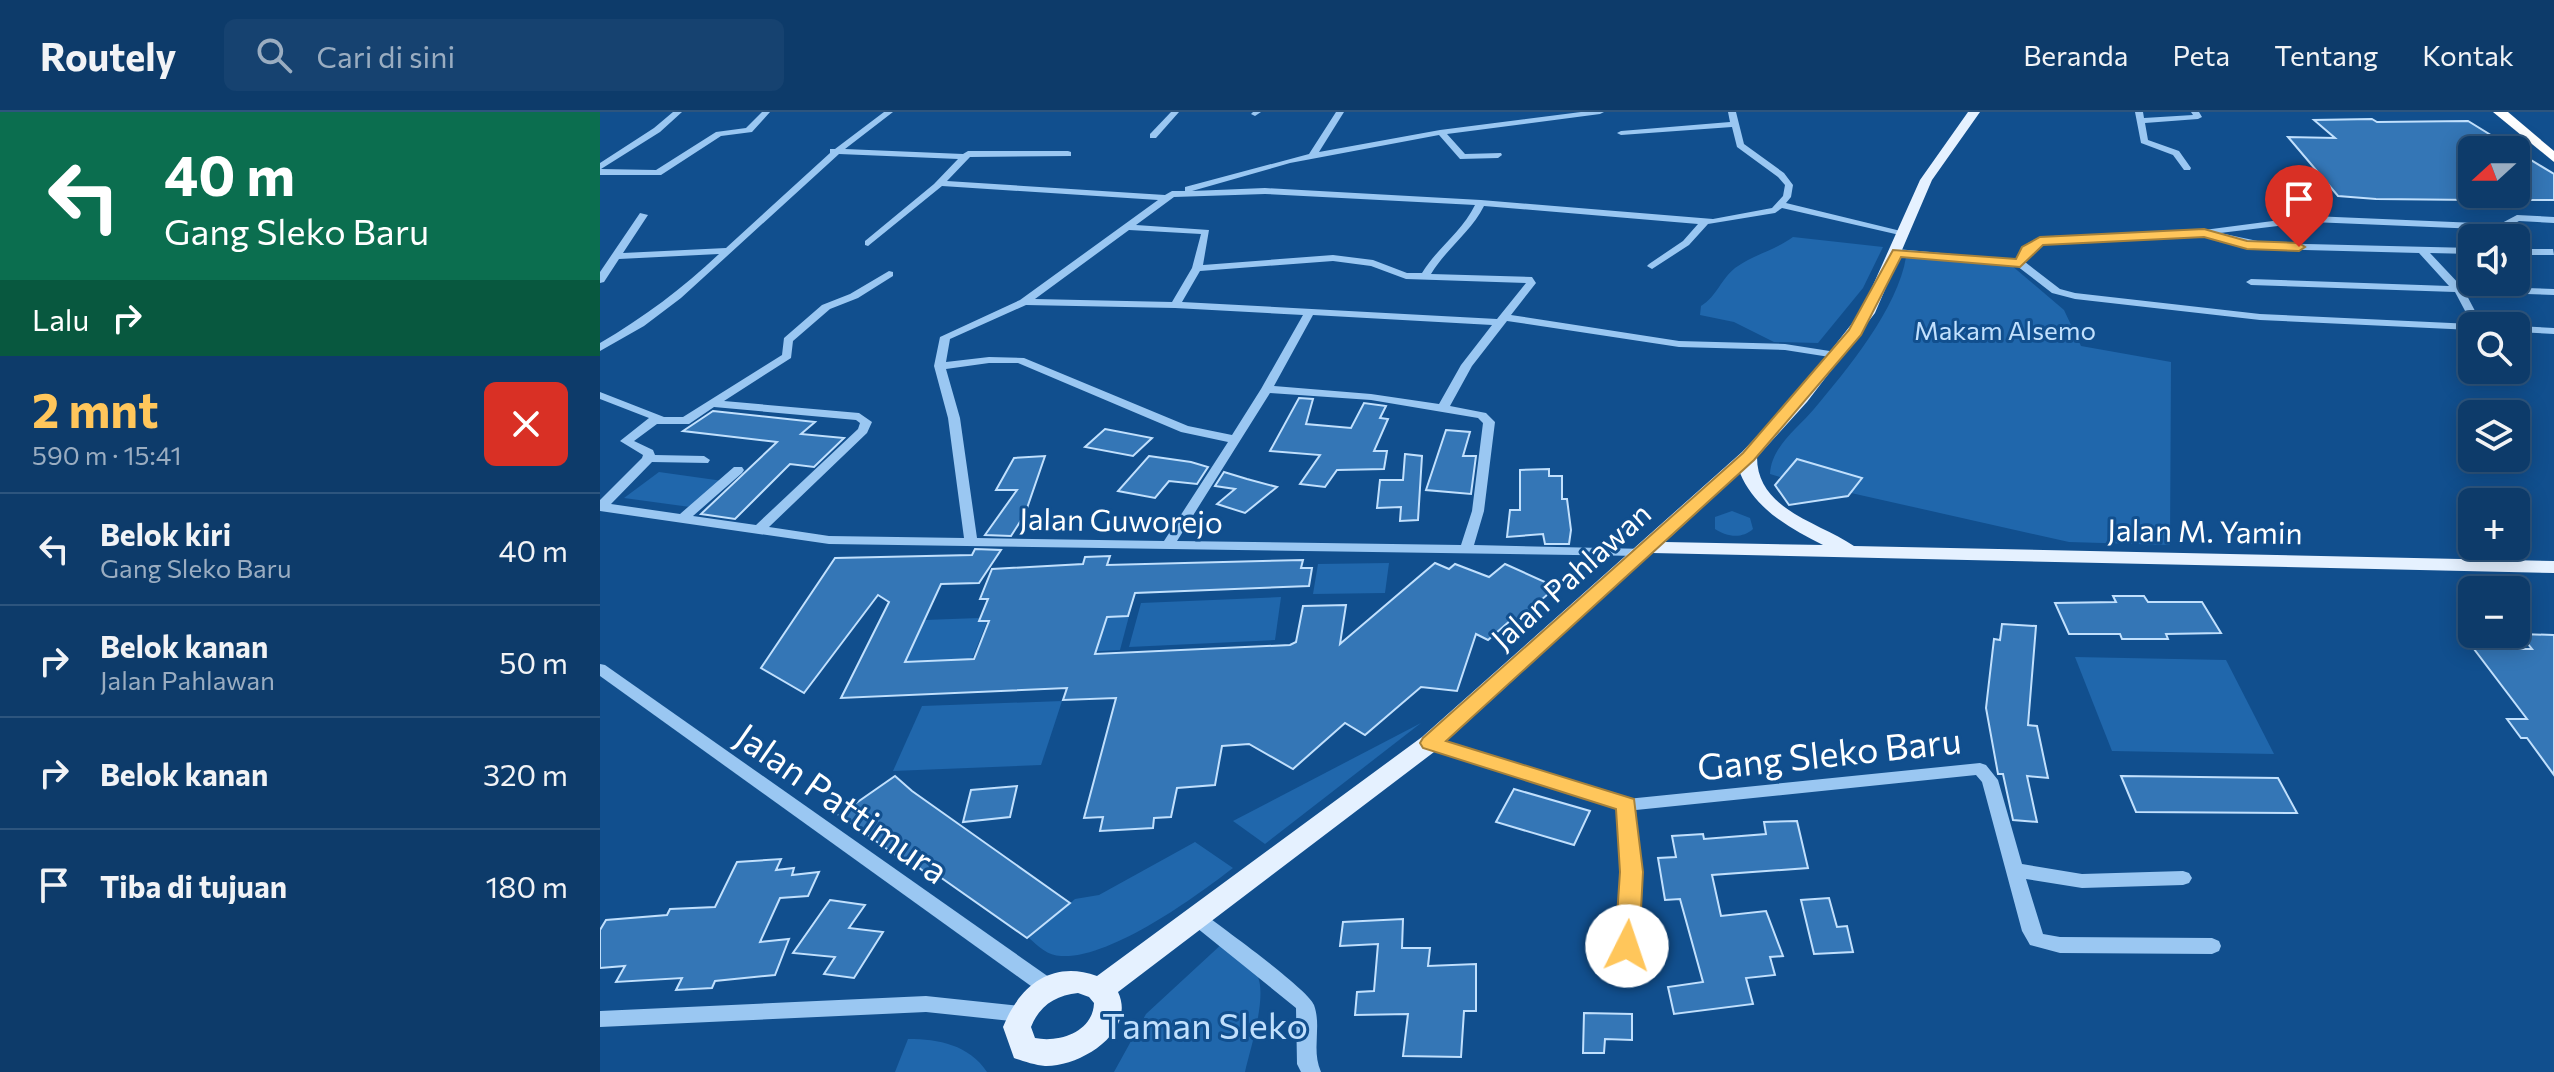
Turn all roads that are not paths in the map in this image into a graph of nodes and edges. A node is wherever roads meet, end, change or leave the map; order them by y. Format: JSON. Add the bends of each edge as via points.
{"nodes":[{"id":1,"x":678,"y":112,"type":"edge"},
{"id":2,"x":766,"y":112,"type":"edge"},
{"id":3,"x":889,"y":112,"type":"edge"},
{"id":4,"x":1175,"y":112,"type":"edge"},
{"id":5,"x":1340,"y":112,"type":"edge"},
{"id":6,"x":1600,"y":112,"type":"edge"},
{"id":7,"x":1732,"y":112,"type":"edge"},
{"id":8,"x":1974,"y":112,"type":"edge"},
{"id":9,"x":2195,"y":112,"type":"edge"},
{"id":10,"x":2500,"y":112,"type":"edge"},
{"id":11,"x":2140,"y":116,"type":"edge"},
{"id":12,"x":1736,"y":124,"type":"junction"},
{"id":13,"x":1440,"y":132,"type":"junction"},
{"id":14,"x":1621,"y":133,"type":"dead end"},
{"id":15,"x":1153,"y":136,"type":"dead end"},
{"id":16,"x":833,"y":151,"type":"junction"},
{"id":17,"x":1068,"y":154,"type":"dead end"},
{"id":18,"x":1313,"y":154,"type":"junction"},
{"id":19,"x":1498,"y":155,"type":"dead end"},
{"id":20,"x":965,"y":157,"type":"junction"},
{"id":21,"x":2554,"y":158,"type":"edge"},
{"id":22,"x":2187,"y":168,"type":"dead end"},
{"id":23,"x":600,"y":169,"type":"edge"},
{"id":24,"x":940,"y":183,"type":"junction"},
{"id":25,"x":1169,"y":196,"type":"junction"},
{"id":26,"x":1481,"y":203,"type":"junction"},
{"id":27,"x":1783,"y":205,"type":"junction"},
{"id":28,"x":643,"y":215,"type":"dead end"},
{"id":29,"x":2554,"y":220,"type":"edge"},
{"id":30,"x":1705,"y":222,"type":"junction"},
{"id":31,"x":1127,"y":227,"type":"junction"},
{"id":32,"x":1904,"y":233,"type":"junction"},
{"id":33,"x":2204,"y":233,"type":"junction"},
{"id":34,"x":868,"y":243,"type":"dead end"},
{"id":35,"x":728,"y":251,"type":"junction"},
{"id":36,"x":2423,"y":251,"type":"junction"},
{"id":37,"x":2458,"y":251,"type":"edge"},
{"id":38,"x":1897,"y":252,"type":"junction"},
{"id":39,"x":2530,"y":252,"type":"edge"},
{"id":40,"x":2553,"y":252,"type":"edge"},
{"id":41,"x":619,"y":256,"type":"junction"},
{"id":42,"x":2020,"y":263,"type":"junction"},
{"id":43,"x":1652,"y":266,"type":"dead end"},
{"id":44,"x":1197,"y":268,"type":"junction"},
{"id":45,"x":889,"y":274,"type":"dead end"},
{"id":46,"x":1425,"y":276,"type":"junction"},
{"id":47,"x":600,"y":280,"type":"edge"},
{"id":48,"x":2251,"y":282,"type":"dead end"},
{"id":49,"x":2458,"y":289,"type":"edge"},
{"id":50,"x":2458,"y":290,"type":"edge"},
{"id":51,"x":2530,"y":291,"type":"edge"},
{"id":52,"x":2554,"y":292,"type":"edge"},
{"id":53,"x":1024,"y":302,"type":"junction"},
{"id":54,"x":1175,"y":305,"type":"junction"},
{"id":55,"x":1309,"y":313,"type":"junction"},
{"id":56,"x":1502,"y":319,"type":"junction"},
{"id":57,"x":2458,"y":326,"type":"edge"},
{"id":58,"x":2530,"y":330,"type":"edge"},
{"id":59,"x":2554,"y":331,"type":"edge"},
{"id":60,"x":600,"y":348,"type":"edge"},
{"id":61,"x":1836,"y":355,"type":"junction"},
{"id":62,"x":940,"y":366,"type":"junction"},
{"id":63,"x":1267,"y":389,"type":"junction"},
{"id":64,"x":600,"y":395,"type":"edge"},
{"id":65,"x":714,"y":404,"type":"junction"},
{"id":66,"x":1443,"y":408,"type":"junction"},
{"id":67,"x":656,"y":420,"type":"junction"},
{"id":68,"x":1232,"y":439,"type":"junction"},
{"id":69,"x":1748,"y":456,"type":"junction"},
{"id":70,"x":649,"y":458,"type":"junction"},
{"id":71,"x":704,"y":460,"type":"dead end"},
{"id":72,"x":738,"y":470,"type":"dead end"},
{"id":73,"x":600,"y":506,"type":"edge"},
{"id":74,"x":682,"y":519,"type":"junction"},
{"id":75,"x":759,"y":530,"type":"junction"},
{"id":76,"x":971,"y":542,"type":"junction"},
{"id":77,"x":1168,"y":545,"type":"junction"},
{"id":78,"x":1466,"y":550,"type":"junction"},
{"id":79,"x":1645,"y":550,"type":"junction"},
{"id":80,"x":1855,"y":552,"type":"junction"},
{"id":81,"x":2554,"y":567,"type":"edge"},
{"id":82,"x":600,"y":669,"type":"edge"},
{"id":83,"x":1430,"y":743,"type":"junction"},
{"id":84,"x":1627,"y":805,"type":"junction"},
{"id":85,"x":2014,"y":870,"type":"junction"},
{"id":86,"x":2183,"y":878,"type":"dead end"},
{"id":87,"x":1198,"y":919,"type":"junction"},
{"id":88,"x":2212,"y":946,"type":"dead end"},
{"id":89,"x":1625,"y":973,"type":"dead end"},
{"id":90,"x":1049,"y":988,"type":"junction"},
{"id":91,"x":1101,"y":989,"type":"junction"},
{"id":92,"x":1021,"y":1014,"type":"junction"},
{"id":93,"x":600,"y":1019,"type":"edge"},
{"id":94,"x":1061,"y":1065,"type":"edge"},
{"id":95,"x":1311,"y":1072,"type":"edge"}],
"edges":[{"from":1,"to":23,"type":"street"},
{"from":2,"to":23,"type":"street","via":[[749,130],[719,134],[658,173]]},
{"from":3,"to":16,"type":"street"},
{"from":4,"to":15,"type":"street"},
{"from":5,"to":18,"type":"street"},
{"from":6,"to":13,"type":"street"},
{"from":7,"to":12,"type":"street"},
{"from":8,"to":32,"type":"main road","name":"Jalan Pahlawan","via":[[1926,180]]},
{"from":9,"to":11,"type":"street","via":[[2198,117]]},
{"from":10,"to":21,"type":"highway"},
{"from":11,"to":22,"type":"street","via":[[2144,141],[2176,153]]},
{"from":12,"to":14,"type":"street"},
{"from":12,"to":27,"type":"street","via":[[1740,145],[1787,180]]},
{"from":13,"to":18,"type":"street"},
{"from":13,"to":19,"type":"street","via":[[1462,156]]},
{"from":16,"to":20,"type":"street"},
{"from":16,"to":35,"type":"street"},
{"from":17,"to":20,"type":"street"},
{"from":18,"to":25,"type":"street"},
{"from":20,"to":24,"type":"street"},
{"from":24,"to":25,"type":"street"},
{"from":24,"to":34,"type":"street"},
{"from":25,"to":26,"type":"street","via":[[1265,191]]},
{"from":25,"to":31,"type":"street"},
{"from":26,"to":30,"type":"street"},
{"from":26,"to":46,"type":"street"},
{"from":27,"to":30,"type":"street","via":[[1745,219]]},
{"from":27,"to":32,"type":"street"},
{"from":28,"to":41,"type":"street"},
{"from":29,"to":33,"type":"street","via":[[2517,218],[2502,227],[2312,219]]},
{"from":30,"to":43,"type":"street","via":[[1686,243]]},
{"from":31,"to":44,"type":"street","via":[[1205,231]]},
{"from":31,"to":53,"type":"street"},
{"from":32,"to":38,"type":"main road","name":"Jalan Pahlawan"},
{"from":33,"to":36,"type":"street","via":[[2247,245]]},
{"from":33,"to":42,"type":"street","via":[[2040,241],[2026,250]]},
{"from":35,"to":41,"type":"street"},
{"from":35,"to":60,"type":"street","via":[[683,294]]},
{"from":36,"to":37,"type":"street"},
{"from":36,"to":49,"type":"street"},
{"from":38,"to":42,"type":"street"},
{"from":38,"to":61,"type":"main road","name":"Jalan Pahlawan","via":[[1868,313]]},
{"from":39,"to":40,"type":"street"},
{"from":41,"to":47,"type":"street"},
{"from":42,"to":57,"type":"street","via":[[2056,291],[2075,296],[2260,317]]},
{"from":44,"to":46,"type":"street","via":[[1333,258]]},
{"from":44,"to":54,"type":"street"},
{"from":45,"to":65,"type":"street","via":[[826,307],[788,340],[787,356]]},
{"from":46,"to":56,"type":"street","via":[[1528,279],[1531,283]]},
{"from":48,"to":50,"type":"street"},
{"from":51,"to":52,"type":"street"},
{"from":53,"to":54,"type":"street"},
{"from":53,"to":62,"type":"street","via":[[948,335]]},
{"from":54,"to":55,"type":"street"},
{"from":55,"to":56,"type":"street"},
{"from":55,"to":63,"type":"street"},
{"from":56,"to":61,"type":"street","via":[[1679,344],[1785,347]]},
{"from":56,"to":66,"type":"street"},
{"from":58,"to":59,"type":"street"},
{"from":61,"to":69,"type":"main road","name":"Jalan Pahlawan"},
{"from":62,"to":68,"type":"street","via":[[1020,360],[1185,429]]},
{"from":62,"to":76,"type":"street","via":[[954,418]]},
{"from":63,"to":66,"type":"street"},
{"from":63,"to":68,"type":"street"},
{"from":64,"to":67,"type":"street","via":[[655,413]]},
{"from":65,"to":67,"type":"street","via":[[682,423]]},
{"from":65,"to":75,"type":"street","via":[[865,419],[863,430]]},
{"from":66,"to":78,"type":"street","via":[[1482,415],[1489,422],[1478,511]]},
{"from":67,"to":70,"type":"street","via":[[626,441],[649,453]]},
{"from":68,"to":77,"type":"street"},
{"from":69,"to":79,"type":"main road","name":"Jalan Pahlawan"},
{"from":69,"to":80,"type":"main road","name":"Jalan M. Yamin","via":[[1749,479],[1770,504]]},
{"from":70,"to":71,"type":"street"},
{"from":70,"to":73,"type":"street"},
{"from":72,"to":74,"type":"street"},
{"from":73,"to":74,"type":"street","name":"Jalan Guworejo"},
{"from":74,"to":75,"type":"street","name":"Jalan Guworejo"},
{"from":75,"to":76,"type":"street","name":"Jalan Guworejo","via":[[829,540]]},
{"from":76,"to":77,"type":"street","name":"Jalan Guworejo"},
{"from":77,"to":78,"type":"street","name":"Jalan Guworejo"},
{"from":78,"to":79,"type":"street","name":"Jalan Guworejo"},
{"from":79,"to":80,"type":"main road","name":"Jalan M. Yamin"},
{"from":79,"to":83,"type":"main road","name":"Jalan Pahlawan"},
{"from":80,"to":81,"type":"main road","name":"Jalan M. Yamin"},
{"from":82,"to":90,"type":"street","name":"Jalan Pattimura"},
{"from":83,"to":84,"type":"street","name":"Gang Sleko Baru"},
{"from":83,"to":87,"type":"main road","name":"Jalan Pahlawan"},
{"from":84,"to":85,"type":"street","name":"Gang Sleko Baru","via":[[1977,768],[1990,780]]},
{"from":84,"to":89,"type":"street","via":[[1631,872]]},
{"from":85,"to":86,"type":"street","via":[[2082,881]]},
{"from":85,"to":88,"type":"street","name":"Gang Sleko Baru","via":[[2031,931],[2041,942]]},
{"from":87,"to":91,"type":"main road","name":"Jalan Pahlawan"},
{"from":87,"to":95,"type":"street","via":[[1304,1003],[1309,1020],[1305,1061]]},
{"from":90,"to":91,"type":"main road","via":[[1078,981]]},
{"from":90,"to":92,"type":"main road"},
{"from":91,"to":94,"type":"main road","via":[[1110,1009],[1101,1033]]},
{"from":92,"to":93,"type":"street","via":[[926,1004]]},
{"from":92,"to":94,"type":"main road","via":[[1017,1027],[1024,1049]]}]}
